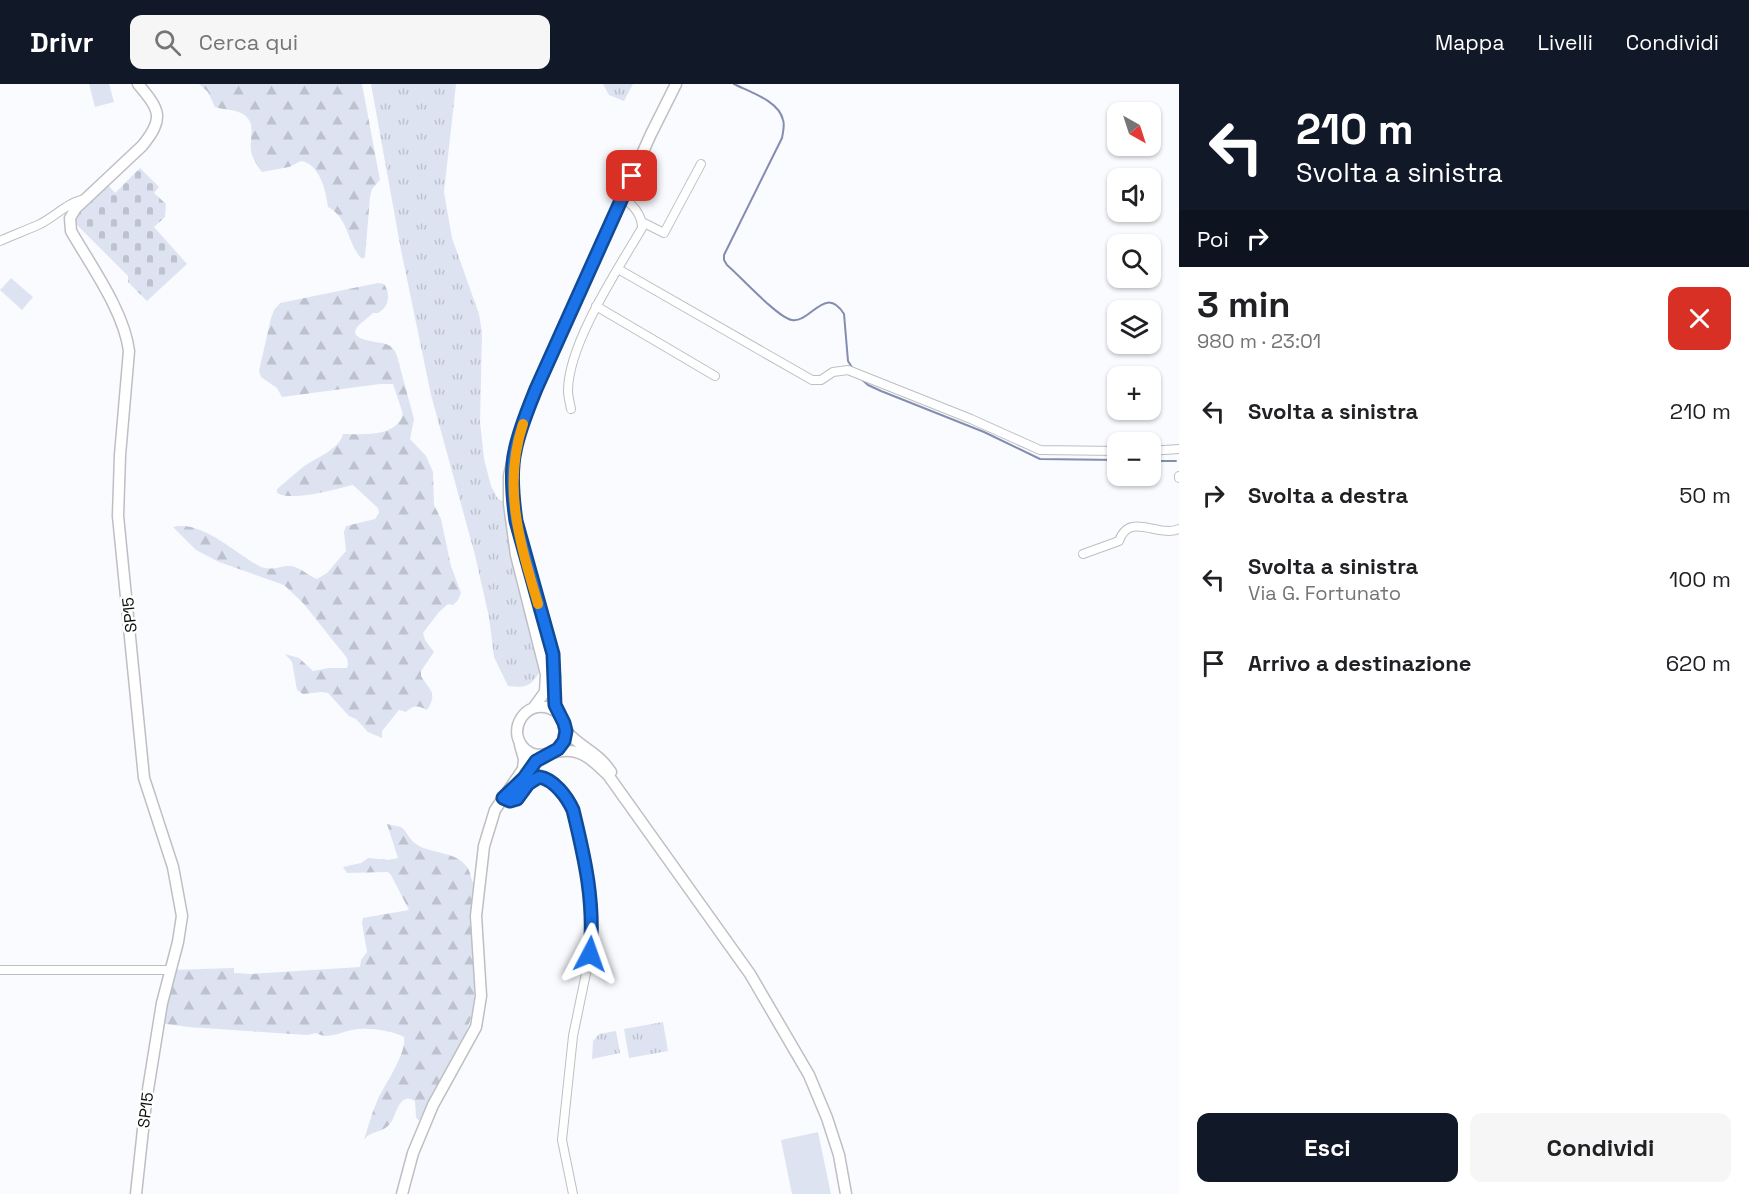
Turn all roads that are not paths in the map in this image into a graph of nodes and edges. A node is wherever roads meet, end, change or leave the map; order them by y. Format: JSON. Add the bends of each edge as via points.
{"nodes":[{"id":1,"x":138,"y":84,"type":"edge"},
{"id":2,"x":669,"y":84,"type":"edge"},
{"id":3,"x":676,"y":84,"type":"edge"},
{"id":4,"x":651,"y":134,"type":"junction"},
{"id":5,"x":700,"y":164,"type":"dead end"},
{"id":6,"x":622,"y":197,"type":"junction"},
{"id":7,"x":86,"y":199,"type":"junction"},
{"id":8,"x":642,"y":222,"type":"junction"},
{"id":9,"x":0,"y":241,"type":"edge"},
{"id":10,"x":618,"y":269,"type":"junction"},
{"id":11,"x":596,"y":306,"type":"junction"},
{"id":12,"x":715,"y":376,"type":"dead end"},
{"id":13,"x":571,"y":409,"type":"dead end"},
{"id":14,"x":1179,"y":449,"type":"edge"},
{"id":15,"x":1161,"y":450,"type":"edge"},
{"id":16,"x":1107,"y":451,"type":"edge"},
{"id":17,"x":514,"y":454,"type":"junction"},
{"id":18,"x":1179,"y":529,"type":"edge"},
{"id":19,"x":1083,"y":554,"type":"dead end"},
{"id":20,"x":534,"y":707,"type":"junction"},
{"id":21,"x":557,"y":712,"type":"junction"},
{"id":22,"x":566,"y":731,"type":"junction"},
{"id":23,"x":519,"y":742,"type":"junction"},
{"id":24,"x":549,"y":754,"type":"junction"},
{"id":25,"x":620,"y":791,"type":"junction"},
{"id":26,"x":507,"y":794,"type":"junction"},
{"id":27,"x":0,"y":970,"type":"edge"},
{"id":28,"x":171,"y":970,"type":"junction"},
{"id":29,"x":136,"y":1194,"type":"edge"},
{"id":30,"x":402,"y":1194,"type":"edge"},
{"id":31,"x":573,"y":1194,"type":"edge"},
{"id":32,"x":846,"y":1194,"type":"edge"}],
"edges":[{"from":1,"to":7,"type":"main road","name":"SP15","via":[[156,105],[159,116],[152,135]]},
{"from":2,"to":4,"type":"main road"},
{"from":3,"to":4,"type":"main road"},
{"from":4,"to":6,"type":"main road"},
{"from":5,"to":8,"type":"street","via":[[664,233]]},
{"from":6,"to":8,"type":"street"},
{"from":6,"to":17,"type":"main road","via":[[536,389]]},
{"from":7,"to":9,"type":"street","via":[[74,201],[60,213]]},
{"from":7,"to":28,"type":"main road","name":"SP15","via":[[70,218],[71,231],[125,326],[129,351],[118,516],[144,778],[172,867],[182,916]]},
{"from":8,"to":10,"type":"street"},
{"from":10,"to":11,"type":"street"},
{"from":10,"to":16,"type":"street","via":[[812,380],[821,380],[833,372],[851,371],[1040,450]]},
{"from":11,"to":12,"type":"street"},
{"from":11,"to":13,"type":"street","via":[[574,358],[568,391]]},
{"from":14,"to":15,"type":"street"},
{"from":17,"to":20,"type":"main road","via":[[509,476],[511,524],[546,674],[545,692]]},
{"from":17,"to":21,"type":"main road","via":[[513,504],[553,654]]},
{"from":18,"to":19,"type":"street","via":[[1166,532],[1133,526],[1126,529],[1119,541]]},
{"from":20,"to":21,"type":"main road"},
{"from":20,"to":23,"type":"main road","via":[[519,721]]},
{"from":21,"to":22,"type":"main road"},
{"from":22,"to":24,"type":"main road","via":[[561,745]]},
{"from":22,"to":25,"type":"main road","via":[[603,760]]},
{"from":23,"to":24,"type":"main road","via":[[529,753]]},
{"from":23,"to":26,"type":"main road","via":[[524,764]]},
{"from":24,"to":25,"type":"main road","via":[[580,753],[595,762]]},
{"from":24,"to":26,"type":"main road"},
{"from":25,"to":32,"type":"main road","via":[[750,974],[809,1075],[839,1155]]},
{"from":26,"to":30,"type":"main road","via":[[495,810],[484,846],[476,916],[481,996],[476,1027],[433,1105],[412,1153]]},
{"from":26,"to":31,"type":"street","via":[[510,801],[517,799],[539,777],[554,785],[568,801],[591,892],[590,954],[573,1036],[562,1140]]},
{"from":27,"to":28,"type":"street"},
{"from":28,"to":29,"type":"main road","name":"SP15","via":[[146,1102]]}]}
